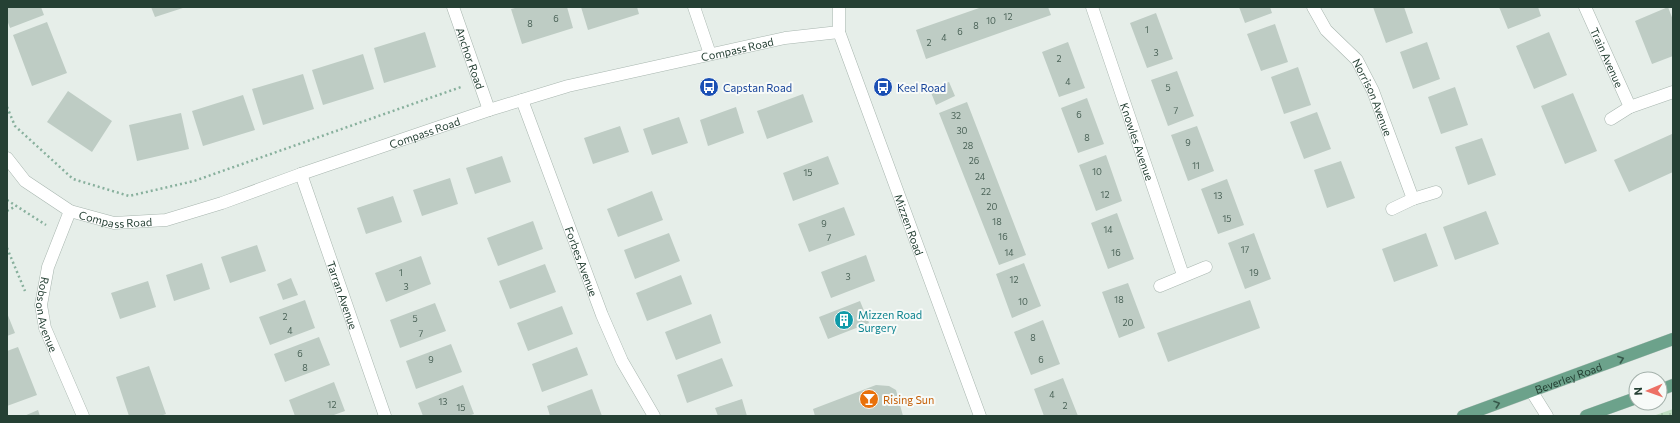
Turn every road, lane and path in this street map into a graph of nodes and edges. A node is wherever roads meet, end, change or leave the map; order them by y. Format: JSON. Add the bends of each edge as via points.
{"nodes":[{"id":1,"x":453,"y":7,"type":"edge"},
{"id":2,"x":694,"y":7,"type":"edge"},
{"id":3,"x":839,"y":7,"type":"edge"},
{"id":4,"x":1092,"y":7,"type":"edge"},
{"id":5,"x":1313,"y":7,"type":"edge"},
{"id":6,"x":1585,"y":7,"type":"edge"},
{"id":7,"x":839,"y":32,"type":"junction"},
{"id":8,"x":710,"y":54,"type":"junction"},
{"id":9,"x":478,"y":81,"type":"junction"},
{"id":10,"x":1673,"y":92,"type":"edge"},
{"id":11,"x":522,"y":100,"type":"junction"},
{"id":12,"x":7,"y":107,"type":"edge"},
{"id":13,"x":1630,"y":107,"type":"junction"},
{"id":14,"x":489,"y":110,"type":"junction"},
{"id":15,"x":1611,"y":119,"type":"dead end"},
{"id":16,"x":7,"y":158,"type":"edge"},
{"id":17,"x":301,"y":174,"type":"junction"},
{"id":18,"x":1436,"y":192,"type":"dead end"},
{"id":19,"x":1413,"y":199,"type":"junction"},
{"id":20,"x":16,"y":206,"type":"junction"},
{"id":21,"x":1392,"y":209,"type":"dead end"},
{"id":22,"x":22,"y":210,"type":"junction"},
{"id":23,"x":7,"y":211,"type":"edge"},
{"id":24,"x":70,"y":211,"type":"junction"},
{"id":25,"x":60,"y":234,"type":"junction"},
{"id":26,"x":1206,"y":267,"type":"dead end"},
{"id":27,"x":1183,"y":275,"type":"junction"},
{"id":28,"x":1160,"y":286,"type":"dead end"},
{"id":29,"x":1673,"y":339,"type":"edge"},
{"id":30,"x":1532,"y":392,"type":"junction"},
{"id":31,"x":1628,"y":401,"type":"edge"},
{"id":32,"x":83,"y":416,"type":"edge"},
{"id":33,"x":385,"y":416,"type":"edge"},
{"id":34,"x":654,"y":416,"type":"edge"},
{"id":35,"x":980,"y":416,"type":"edge"},
{"id":36,"x":1463,"y":416,"type":"edge"},
{"id":37,"x":1547,"y":416,"type":"edge"},
{"id":38,"x":1586,"y":416,"type":"edge"}],
"edges":[{"from":1,"to":9,"type":"street","name":"Anchor Road"},
{"from":2,"to":8,"type":"street"},
{"from":3,"to":7,"type":"street"},
{"from":4,"to":27,"type":"street","name":"Knowles Avenue"},
{"from":5,"to":19,"type":"street","name":"Norrison Avenue","via":[[1326,30],[1357,60],[1373,91]]},
{"from":6,"to":13,"type":"street","name":"Train Avenue"},
{"from":7,"to":8,"type":"street","name":"Compass Road","via":[[785,38]]},
{"from":7,"to":35,"type":"street","name":"Mizzen Road"},
{"from":8,"to":11,"type":"street","name":"Compass Road","via":[[568,86]]},
{"from":9,"to":12,"type":"path","via":[[194,181],[129,196],[73,179],[15,126]]},
{"from":9,"to":14,"type":"street","name":"Anchor Road"},
{"from":10,"to":13,"type":"street"},
{"from":11,"to":14,"type":"street","name":"Compass Road"},
{"from":11,"to":34,"type":"street","name":"Forbes Avenue","via":[[602,315],[622,361]]},
{"from":13,"to":15,"type":"street"},
{"from":14,"to":17,"type":"street","name":"Compass Road"},
{"from":16,"to":24,"type":"street","name":"Compass Road","via":[[25,181]]},
{"from":17,"to":24,"type":"street","name":"Compass Road","via":[[166,220],[114,223]]},
{"from":17,"to":33,"type":"street","name":"Tarran Avenue"},
{"from":18,"to":19,"type":"street"},
{"from":19,"to":21,"type":"street"},
{"from":20,"to":22,"type":"path"},
{"from":20,"to":22,"type":"path","via":[[7,200]]},
{"from":20,"to":23,"type":"path"},
{"from":22,"to":25,"type":"path"},
{"from":24,"to":25,"type":"street","name":"Robson Avenue"},
{"from":25,"to":32,"type":"street","name":"Robson Avenue","via":[[48,267],[41,305],[45,328]]},
{"from":26,"to":27,"type":"street"},
{"from":27,"to":28,"type":"street"},
{"from":30,"to":29,"type":"main road","name":"Beverley Road","one_way":true},
{"from":36,"to":30,"type":"main road","name":"Beverley Road","one_way":true},
{"from":30,"to":37,"type":"street"},
{"from":31,"to":38,"type":"main road"}]}
